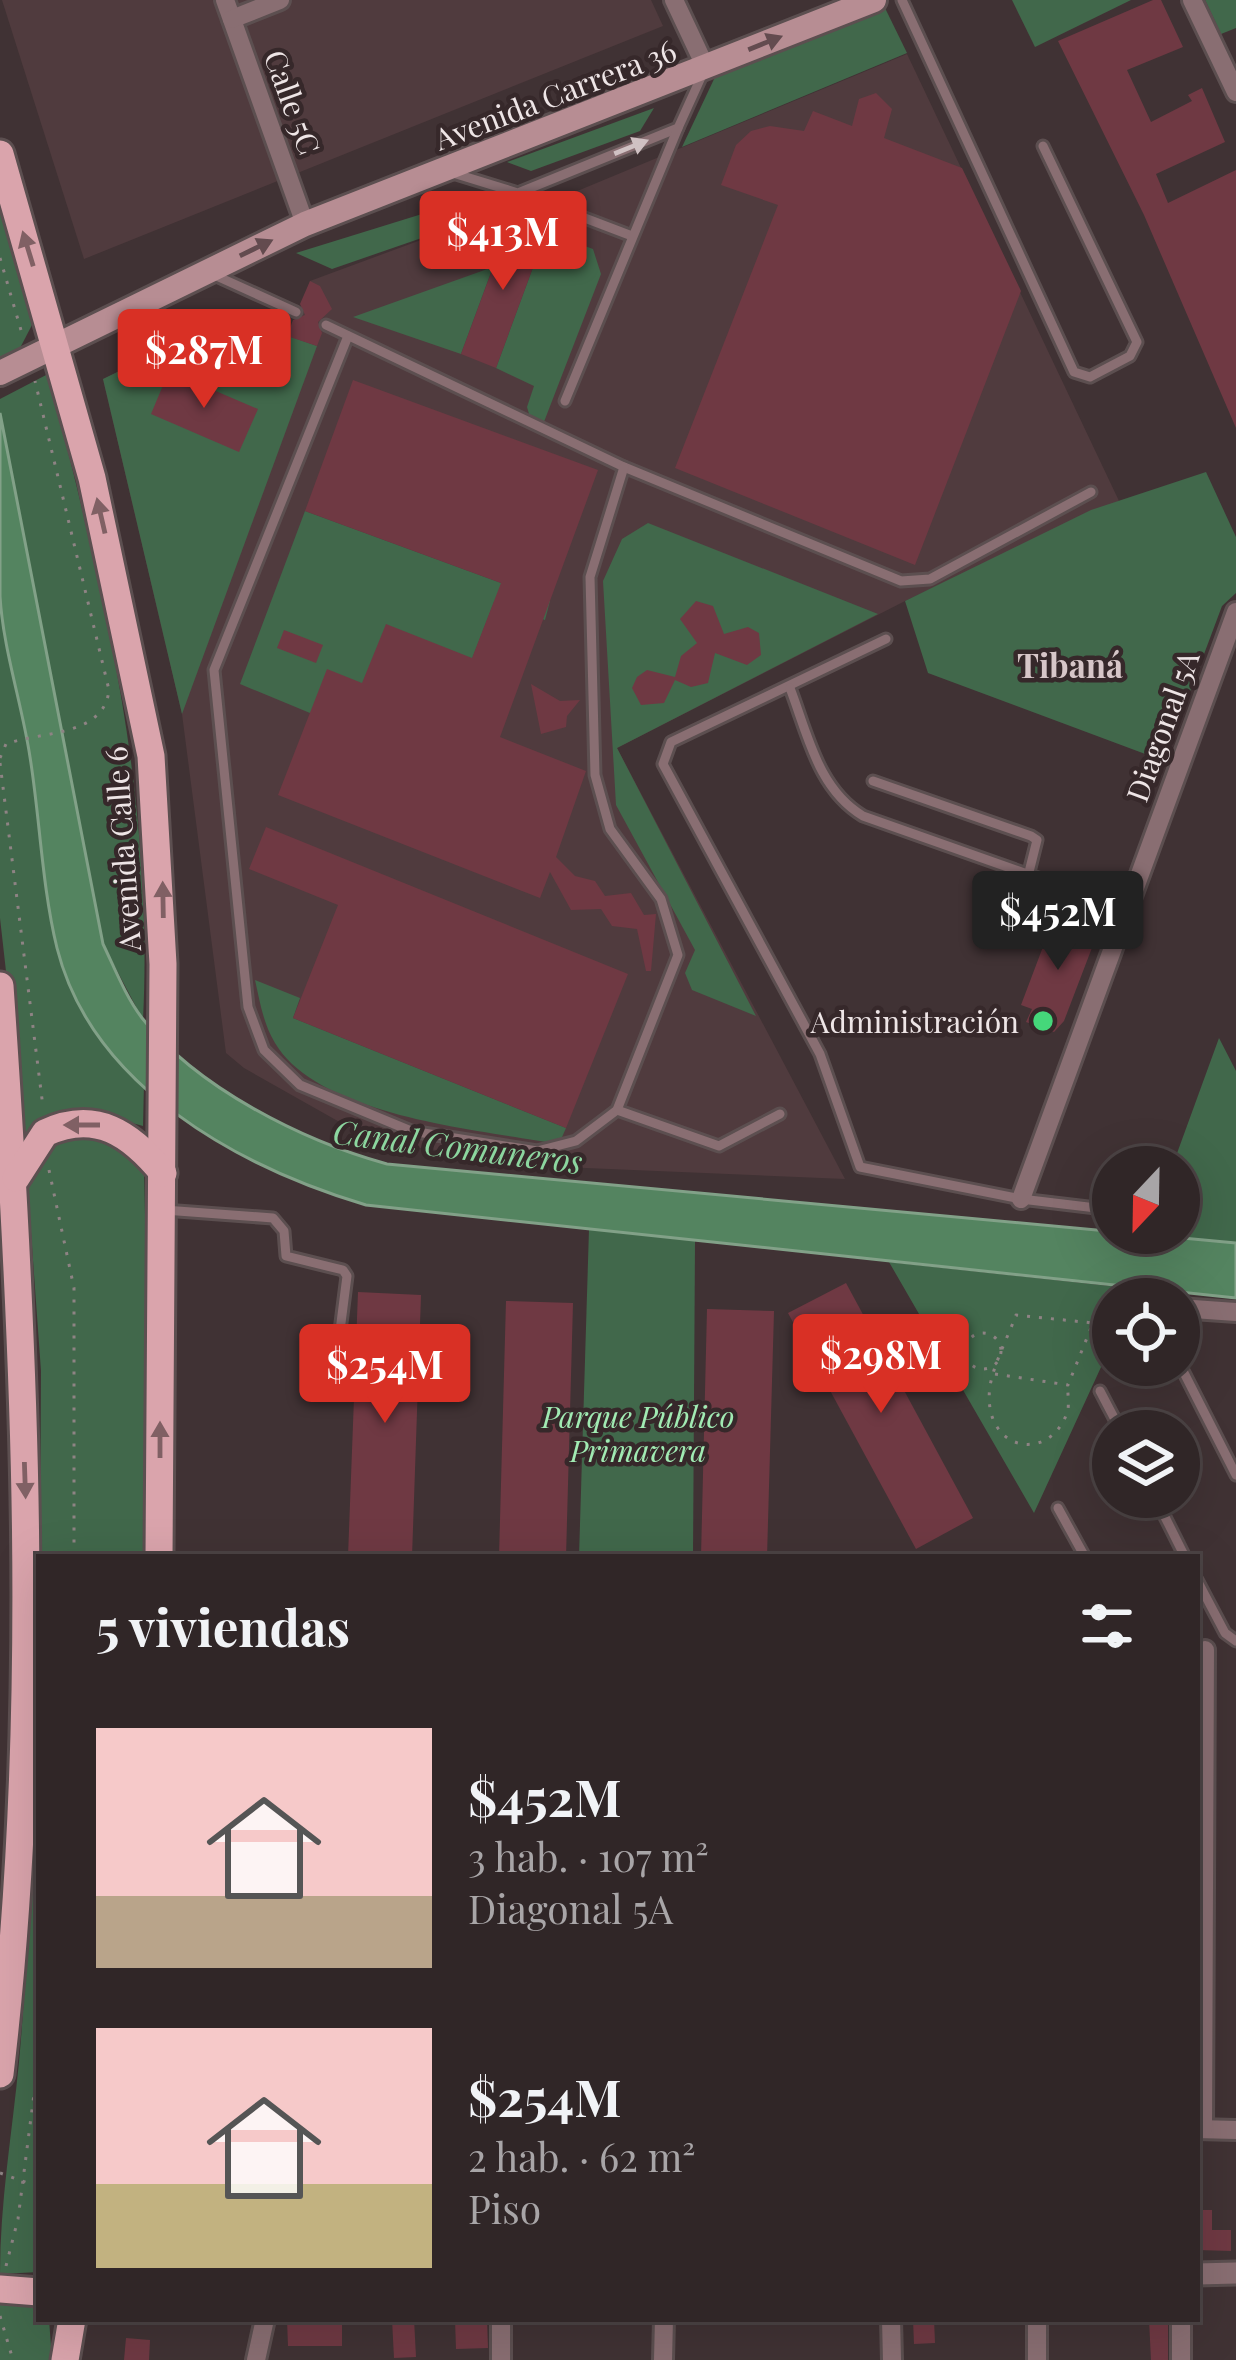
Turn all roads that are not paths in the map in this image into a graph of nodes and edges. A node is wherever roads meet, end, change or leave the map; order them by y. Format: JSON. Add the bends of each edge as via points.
{"nodes":[{"id":1,"x":280,"y":0,"type":"edge"},
{"id":2,"x":674,"y":0,"type":"edge"},
{"id":3,"x":874,"y":0,"type":"edge"},
{"id":4,"x":902,"y":0,"type":"edge"},
{"id":5,"x":1192,"y":0,"type":"edge"},
{"id":6,"x":228,"y":9,"type":"edge"},
{"id":7,"x":705,"y":67,"type":"junction"},
{"id":8,"x":1236,"y":92,"type":"edge"},
{"id":9,"x":678,"y":128,"type":"junction"},
{"id":10,"x":1043,"y":146,"type":"dead end"},
{"id":11,"x":0,"y":154,"type":"edge"},
{"id":12,"x":442,"y":170,"type":"junction"},
{"id":13,"x":518,"y":193,"type":"junction"},
{"id":14,"x":305,"y":224,"type":"junction"},
{"id":15,"x":632,"y":236,"type":"junction"},
{"id":16,"x":207,"y":272,"type":"junction"},
{"id":17,"x":296,"y":312,"type":"dead end"},
{"id":18,"x":326,"y":325,"type":"dead end"},
{"id":19,"x":348,"y":336,"type":"junction"},
{"id":20,"x":57,"y":345,"type":"junction"},
{"id":21,"x":0,"y":373,"type":"edge"},
{"id":22,"x":565,"y":401,"type":"dead end"},
{"id":23,"x":624,"y":467,"type":"junction"},
{"id":24,"x":1091,"y":492,"type":"dead end"},
{"id":25,"x":1236,"y":612,"type":"edge"},
{"id":26,"x":886,"y":639,"type":"dead end"},
{"id":27,"x":790,"y":688,"type":"junction"},
{"id":28,"x":873,"y":781,"type":"dead end"},
{"id":29,"x":1028,"y":876,"type":"junction"},
{"id":30,"x":1126,"y":910,"type":"junction"},
{"id":31,"x":0,"y":986,"type":"edge"},
{"id":32,"x":616,"y":1110,"type":"junction"},
{"id":33,"x":780,"y":1114,"type":"dead end"},
{"id":34,"x":164,"y":1173,"type":"junction"},
{"id":35,"x":14,"y":1184,"type":"junction"},
{"id":36,"x":1021,"y":1199,"type":"junction"},
{"id":37,"x":1092,"y":1207,"type":"edge"},
{"id":38,"x":164,"y":1210,"type":"junction"},
{"id":39,"x":1200,"y":1309,"type":"edge"},
{"id":40,"x":1236,"y":1312,"type":"edge"},
{"id":41,"x":337,"y":1354,"type":"dead end"},
{"id":42,"x":1191,"y":1386,"type":"edge"},
{"id":43,"x":1100,"y":1390,"type":"dead end"},
{"id":44,"x":1110,"y":1410,"type":"edge"},
{"id":45,"x":12,"y":1438,"type":"edge"},
{"id":46,"x":1236,"y":1475,"type":"edge"},
{"id":47,"x":1058,"y":1508,"type":"dead end"},
{"id":48,"x":1165,"y":1518,"type":"edge"},
{"id":49,"x":159,"y":1554,"type":"edge"},
{"id":50,"x":1083,"y":1554,"type":"edge"},
{"id":51,"x":1183,"y":1554,"type":"edge"},
{"id":52,"x":1200,"y":1586,"type":"edge"},
{"id":53,"x":1236,"y":1641,"type":"edge"},
{"id":54,"x":1205,"y":1650,"type":"dead end"},
{"id":55,"x":0,"y":2074,"type":"edge"},
{"id":56,"x":1200,"y":2129,"type":"edge"},
{"id":57,"x":1236,"y":2130,"type":"edge"},
{"id":58,"x":1236,"y":2273,"type":"edge"},
{"id":59,"x":1200,"y":2274,"type":"edge"},
{"id":60,"x":2,"y":2283,"type":"edge"},
{"id":61,"x":36,"y":2291,"type":"edge"},
{"id":62,"x":71,"y":2322,"type":"edge"},
{"id":63,"x":264,"y":2322,"type":"edge"},
{"id":64,"x":501,"y":2322,"type":"edge"},
{"id":65,"x":664,"y":2322,"type":"edge"},
{"id":66,"x":891,"y":2322,"type":"edge"},
{"id":67,"x":1037,"y":2322,"type":"edge"},
{"id":68,"x":1180,"y":2322,"type":"edge"},
{"id":69,"x":65,"y":2360,"type":"edge"},
{"id":70,"x":256,"y":2360,"type":"edge"},
{"id":71,"x":501,"y":2360,"type":"edge"},
{"id":72,"x":663,"y":2360,"type":"edge"},
{"id":73,"x":892,"y":2360,"type":"edge"},
{"id":74,"x":1037,"y":2360,"type":"edge"},
{"id":75,"x":1180,"y":2360,"type":"edge"}],
"edges":[{"from":1,"to":6,"type":"street"},
{"from":2,"to":7,"type":"street"},
{"from":7,"to":3,"type":"main road","name":"Avenida Carrera 36","one_way":true},
{"from":4,"to":10,"type":"lane","via":[[1074,372],[1090,377],[1130,356],[1137,342]]},
{"from":5,"to":8,"type":"street"},
{"from":6,"to":14,"type":"street","name":"Calle 5C"},
{"from":7,"to":9,"type":"lane"},
{"from":7,"to":12,"type":"main road","name":"Avenida Carrera 36"},
{"from":13,"to":9,"type":"lane","one_way":true},
{"from":9,"to":15,"type":"lane"},
{"from":20,"to":11,"type":"main road","name":"Avenida Calle 6","one_way":true},
{"from":12,"to":13,"type":"lane"},
{"from":12,"to":14,"type":"main road","name":"Avenida Carrera 36"},
{"from":13,"to":15,"type":"lane"},
{"from":16,"to":14,"type":"main road","name":"Avenida Carrera 36","one_way":true},
{"from":15,"to":22,"type":"lane"},
{"from":16,"to":17,"type":"lane"},
{"from":16,"to":20,"type":"main road","name":"Avenida Carrera 36"},
{"from":18,"to":19,"type":"lane"},
{"from":19,"to":23,"type":"lane"},
{"from":19,"to":32,"type":"lane","via":[[214,670],[254,1030],[300,1085],[440,1138],[538,1151],[576,1141]]},
{"from":20,"to":21,"type":"main road","name":"Avenida Carrera 36"},
{"from":34,"to":20,"type":"main road","name":"Avenida Calle 6","one_way":true,"via":[[163,882],[151,756]]},
{"from":23,"to":24,"type":"lane","via":[[917,583]]},
{"from":23,"to":32,"type":"lane","via":[[590,577],[595,775],[610,829],[661,899],[679,955]]},
{"from":25,"to":30,"type":"street","name":"Diagonal 5A"},
{"from":26,"to":27,"type":"lane"},
{"from":27,"to":29,"type":"lane","via":[[827,784],[843,804]]},
{"from":27,"to":36,"type":"lane","via":[[671,742],[663,764],[820,1054],[860,1167]]},
{"from":28,"to":29,"type":"lane","via":[[1031,836],[1037,845]]},
{"from":29,"to":30,"type":"lane"},
{"from":30,"to":36,"type":"street","name":"Diagonal 5A"},
{"from":31,"to":35,"type":"main road"},
{"from":32,"to":33,"type":"lane","via":[[718,1146]]},
{"from":34,"to":35,"type":"main road","one_way":true,"via":[[124,1133],[84,1122],[45,1133]]},
{"from":34,"to":38,"type":"main road","name":"Avenida Calle 6"},
{"from":35,"to":45,"type":"main road"},
{"from":36,"to":37,"type":"lane"},
{"from":38,"to":41,"type":"lane","via":[[273,1218],[284,1231],[286,1256],[343,1270]]},
{"from":49,"to":38,"type":"main road","name":"Avenida Calle 6","one_way":true},
{"from":39,"to":40,"type":"street"},
{"from":42,"to":46,"type":"lane"},
{"from":43,"to":44,"type":"lane"},
{"from":45,"to":55,"type":"main road","one_way":true,"via":[[24,1679]]},
{"from":47,"to":50,"type":"lane"},
{"from":48,"to":51,"type":"lane"},
{"from":52,"to":53,"type":"lane"},
{"from":54,"to":56,"type":"street"},
{"from":56,"to":57,"type":"street"},
{"from":58,"to":59,"type":"street"},
{"from":60,"to":61,"type":"main road"},
{"from":62,"to":69,"type":"main road"},
{"from":63,"to":70,"type":"street"},
{"from":64,"to":71,"type":"street"},
{"from":65,"to":72,"type":"street"},
{"from":66,"to":73,"type":"street"},
{"from":67,"to":74,"type":"street"},
{"from":68,"to":75,"type":"street"}]}
